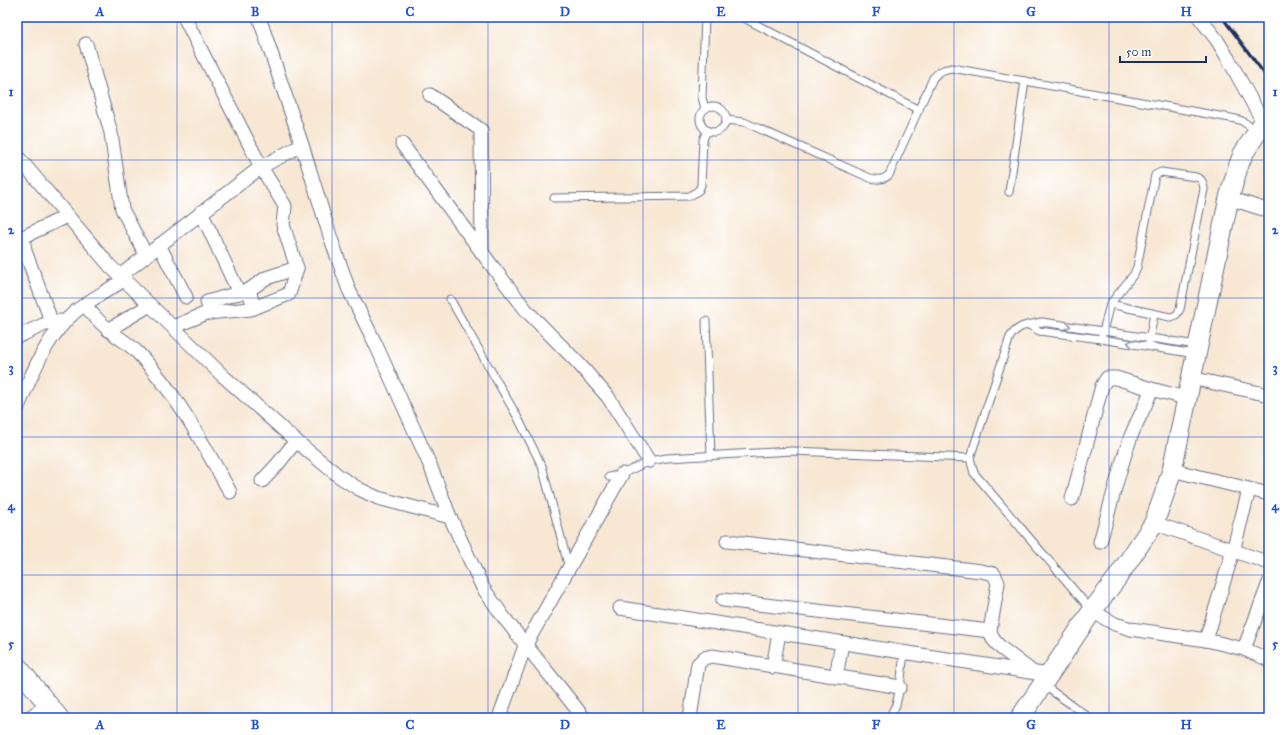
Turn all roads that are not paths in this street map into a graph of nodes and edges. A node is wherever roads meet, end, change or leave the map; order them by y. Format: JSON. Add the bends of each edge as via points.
{"nodes":[{"id":1,"x":184,"y":17,"type":"edge"},
{"id":2,"x":259,"y":17,"type":"edge"},
{"id":3,"x":705,"y":17,"type":"edge"},
{"id":4,"x":742,"y":17,"type":"edge"},
{"id":5,"x":1199,"y":17,"type":"edge"},
{"id":6,"x":86,"y":44,"type":"dead end"},
{"id":7,"x":1025,"y":81,"type":"junction"},
{"id":8,"x":430,"y":95,"type":"dead end"},
{"id":9,"x":705,"y":109,"type":"junction"},
{"id":10,"x":919,"y":110,"type":"junction"},
{"id":11,"x":726,"y":120,"type":"junction"},
{"id":12,"x":1263,"y":123,"type":"edge"},
{"id":13,"x":707,"y":130,"type":"junction"},
{"id":14,"x":402,"y":144,"type":"dead end"},
{"id":15,"x":302,"y":145,"type":"junction"},
{"id":16,"x":17,"y":156,"type":"edge"},
{"id":17,"x":261,"y":167,"type":"junction"},
{"id":18,"x":1008,"y":192,"type":"dead end"},
{"id":19,"x":554,"y":198,"type":"dead end"},
{"id":20,"x":1229,"y":198,"type":"junction"},
{"id":21,"x":1269,"y":211,"type":"edge"},
{"id":22,"x":202,"y":212,"type":"junction"},
{"id":23,"x":68,"y":216,"type":"junction"},
{"id":24,"x":159,"y":245,"type":"junction"},
{"id":25,"x":482,"y":253,"type":"junction"},
{"id":26,"x":146,"y":255,"type":"junction"},
{"id":27,"x":297,"y":268,"type":"junction"},
{"id":28,"x":123,"y":277,"type":"junction"},
{"id":29,"x":244,"y":291,"type":"junction"},
{"id":30,"x":186,"y":297,"type":"dead end"},
{"id":31,"x":450,"y":299,"type":"dead end"},
{"id":32,"x":1110,"y":304,"type":"junction"},
{"id":33,"x":84,"y":305,"type":"junction"},
{"id":34,"x":150,"y":305,"type":"junction"},
{"id":35,"x":254,"y":308,"type":"junction"},
{"id":36,"x":211,"y":313,"type":"junction"},
{"id":37,"x":1154,"y":314,"type":"junction"},
{"id":38,"x":68,"y":319,"type":"junction"},
{"id":39,"x":706,"y":321,"type":"dead end"},
{"id":40,"x":52,"y":323,"type":"junction"},
{"id":41,"x":173,"y":327,"type":"junction"},
{"id":42,"x":108,"y":330,"type":"junction"},
{"id":43,"x":1102,"y":335,"type":"junction"},
{"id":44,"x":17,"y":337,"type":"edge"},
{"id":45,"x":1150,"y":338,"type":"junction"},
{"id":46,"x":1148,"y":346,"type":"junction"},
{"id":47,"x":1197,"y":350,"type":"junction"},
{"id":48,"x":1191,"y":378,"type":"junction"},
{"id":49,"x":1151,"y":389,"type":"junction"},
{"id":50,"x":1269,"y":395,"type":"edge"},
{"id":51,"x":1186,"y":398,"type":"junction"},
{"id":52,"x":17,"y":409,"type":"edge"},
{"id":53,"x":296,"y":441,"type":"junction"},
{"id":54,"x":710,"y":456,"type":"junction"},
{"id":55,"x":970,"y":458,"type":"junction"},
{"id":56,"x":649,"y":461,"type":"junction"},
{"id":57,"x":1172,"y":470,"type":"junction"},
{"id":58,"x":616,"y":476,"type":"joint"},
{"id":59,"x":262,"y":481,"type":"dead end"},
{"id":60,"x":1250,"y":490,"type":"junction"},
{"id":61,"x":230,"y":492,"type":"dead end"},
{"id":62,"x":1269,"y":494,"type":"edge"},
{"id":63,"x":1072,"y":499,"type":"dead end"},
{"id":64,"x":450,"y":517,"type":"junction"},
{"id":65,"x":1154,"y":523,"type":"junction"},
{"id":66,"x":727,"y":541,"type":"dead end"},
{"id":67,"x":1100,"y":542,"type":"dead end"},
{"id":68,"x":1233,"y":551,"type":"junction"},
{"id":69,"x":1269,"y":563,"type":"edge"},
{"id":70,"x":569,"y":568,"type":"junction"},
{"id":71,"x":1269,"y":583,"type":"edge"},
{"id":72,"x":723,"y":600,"type":"dead end"},
{"id":73,"x":620,"y":608,"type":"dead end"},
{"id":74,"x":1092,"y":611,"type":"junction"},
{"id":75,"x":990,"y":631,"type":"junction"},
{"id":76,"x":779,"y":633,"type":"junction"},
{"id":77,"x":1206,"y":640,"type":"junction"},
{"id":78,"x":842,"y":643,"type":"junction"},
{"id":79,"x":525,"y":646,"type":"junction"},
{"id":80,"x":1244,"y":649,"type":"junction"},
{"id":81,"x":904,"y":653,"type":"junction"},
{"id":82,"x":1269,"y":660,"type":"edge"},
{"id":83,"x":17,"y":666,"type":"edge"},
{"id":84,"x":773,"y":667,"type":"junction"},
{"id":85,"x":836,"y":677,"type":"junction"},
{"id":86,"x":1041,"y":677,"type":"junction"},
{"id":87,"x":900,"y":687,"type":"junction"},
{"id":88,"x":54,"y":711,"type":"edge"},
{"id":89,"x":29,"y":718,"type":"edge"},
{"id":90,"x":499,"y":718,"type":"edge"},
{"id":91,"x":584,"y":718,"type":"edge"},
{"id":92,"x":690,"y":718,"type":"edge"},
{"id":93,"x":889,"y":718,"type":"edge"},
{"id":94,"x":1020,"y":718,"type":"edge"},
{"id":95,"x":1090,"y":718,"type":"edge"}],
"edges":[{"from":1,"to":17,"type":"street"},
{"from":2,"to":15,"type":"street"},
{"from":3,"to":9,"type":"lane","via":[[702,97]]},
{"from":4,"to":10,"type":"lane"},
{"from":5,"to":12,"type":"street","via":[[1217,40]]},
{"from":6,"to":26,"type":"street","via":[[111,133],[122,209]]},
{"from":7,"to":10,"type":"lane","via":[[952,68],[945,69],[933,78]]},
{"from":7,"to":12,"type":"lane"},
{"from":7,"to":18,"type":"lane"},
{"from":8,"to":25,"type":"street","via":[[481,130]]},
{"from":9,"to":11,"type":"lane","via":[[713,106],[720,109],[726,115]]},
{"from":9,"to":13,"type":"lane","via":[[700,120],[703,128]]},
{"from":10,"to":11,"type":"lane","via":[[889,175],[880,180],[870,178],[744,122]]},
{"from":11,"to":13,"type":"lane","via":[[719,130]]},
{"from":12,"to":20,"type":"main road","via":[[1243,154]]},
{"from":13,"to":19,"type":"lane","via":[[703,140],[701,185],[696,194]]},
{"from":14,"to":25,"type":"street"},
{"from":15,"to":17,"type":"street"},
{"from":15,"to":64,"type":"street","via":[[330,236],[350,290],[430,465]]},
{"from":16,"to":23,"type":"street"},
{"from":17,"to":22,"type":"street"},
{"from":17,"to":27,"type":"street","via":[[285,206],[283,225]]},
{"from":20,"to":21,"type":"street"},
{"from":20,"to":47,"type":"main road"},
{"from":22,"to":24,"type":"street"},
{"from":22,"to":29,"type":"street"},
{"from":23,"to":28,"type":"street","via":[[110,266]]},
{"from":23,"to":40,"type":"street","via":[[24,237],[25,251]]},
{"from":24,"to":26,"type":"street"},
{"from":24,"to":30,"type":"street"},
{"from":25,"to":56,"type":"street","via":[[526,310],[608,397]]},
{"from":26,"to":28,"type":"street"},
{"from":27,"to":29,"type":"street","via":[[266,278]]},
{"from":27,"to":35,"type":"street","via":[[289,294]]},
{"from":28,"to":33,"type":"street"},
{"from":28,"to":34,"type":"street"},
{"from":29,"to":35,"type":"street"},
{"from":29,"to":36,"type":"street","via":[[207,302]]},
{"from":31,"to":70,"type":"lane","via":[[518,418],[542,466]]},
{"from":32,"to":37,"type":"lane"},
{"from":32,"to":37,"type":"lane","via":[[1137,267],[1155,174],[1161,172],[1196,176],[1203,182],[1204,189],[1180,309],[1175,316],[1170,317]]},
{"from":32,"to":43,"type":"lane"},
{"from":33,"to":38,"type":"street"},
{"from":33,"to":42,"type":"street"},
{"from":34,"to":41,"type":"street"},
{"from":34,"to":42,"type":"street"},
{"from":35,"to":36,"type":"street"},
{"from":36,"to":41,"type":"street"},
{"from":37,"to":45,"type":"lane"},
{"from":38,"to":40,"type":"street"},
{"from":38,"to":52,"type":"street","via":[[46,346]]},
{"from":39,"to":54,"type":"lane"},
{"from":40,"to":44,"type":"street"},
{"from":41,"to":53,"type":"street"},
{"from":42,"to":61,"type":"street","via":[[129,344],[162,382],[205,447]]},
{"from":43,"to":45,"type":"lane"},
{"from":46,"to":43,"type":"lane","one_way":true},
{"from":43,"to":55,"type":"lane","via":[[1039,331],[1030,325],[1014,331]]},
{"from":45,"to":46,"type":"lane"},
{"from":45,"to":47,"type":"lane"},
{"from":46,"to":47,"type":"lane"},
{"from":47,"to":48,"type":"main road"},
{"from":48,"to":50,"type":"street"},
{"from":48,"to":51,"type":"main road"},
{"from":49,"to":51,"type":"street"},
{"from":49,"to":63,"type":"street","via":[[1116,378],[1107,378],[1102,386]]},
{"from":49,"to":67,"type":"street","via":[[1148,403],[1135,424],[1125,452]]},
{"from":51,"to":57,"type":"main road"},
{"from":53,"to":59,"type":"street"},
{"from":53,"to":64,"type":"street","via":[[359,489],[378,498]]},
{"from":54,"to":55,"type":"lane","via":[[792,451]]},
{"from":54,"to":56,"type":"lane"},
{"from":55,"to":74,"type":"lane","via":[[974,472],[983,485]]},
{"from":56,"to":58,"type":"lane"},
{"from":57,"to":60,"type":"street"},
{"from":57,"to":65,"type":"main road"},
{"from":58,"to":70,"type":"street"},
{"from":60,"to":62,"type":"street"},
{"from":60,"to":68,"type":"street"},
{"from":64,"to":79,"type":"street","via":[[483,588]]},
{"from":65,"to":68,"type":"street"},
{"from":65,"to":74,"type":"main road"},
{"from":66,"to":75,"type":"street","via":[[994,574],[998,583]]},
{"from":68,"to":69,"type":"street"},
{"from":68,"to":77,"type":"street"},
{"from":70,"to":79,"type":"street"},
{"from":71,"to":80,"type":"street"},
{"from":72,"to":75,"type":"street"},
{"from":73,"to":76,"type":"street"},
{"from":74,"to":77,"type":"street","via":[[1131,629]]},
{"from":74,"to":86,"type":"main road"},
{"from":75,"to":86,"type":"street","via":[[1001,648]]},
{"from":76,"to":78,"type":"street"},
{"from":76,"to":84,"type":"street"},
{"from":77,"to":80,"type":"street"},
{"from":78,"to":81,"type":"street"},
{"from":78,"to":85,"type":"street"},
{"from":79,"to":90,"type":"street"},
{"from":79,"to":91,"type":"street"},
{"from":80,"to":82,"type":"street"},
{"from":81,"to":86,"type":"street"},
{"from":81,"to":87,"type":"lane"},
{"from":83,"to":88,"type":"main road"},
{"from":84,"to":85,"type":"street"},
{"from":84,"to":92,"type":"street","via":[[712,656],[704,658],[698,664]]},
{"from":85,"to":87,"type":"street"},
{"from":86,"to":94,"type":"main road"},
{"from":86,"to":95,"type":"lane"},
{"from":87,"to":93,"type":"lane","via":[[896,705]]},
{"from":88,"to":89,"type":"street"}]}
